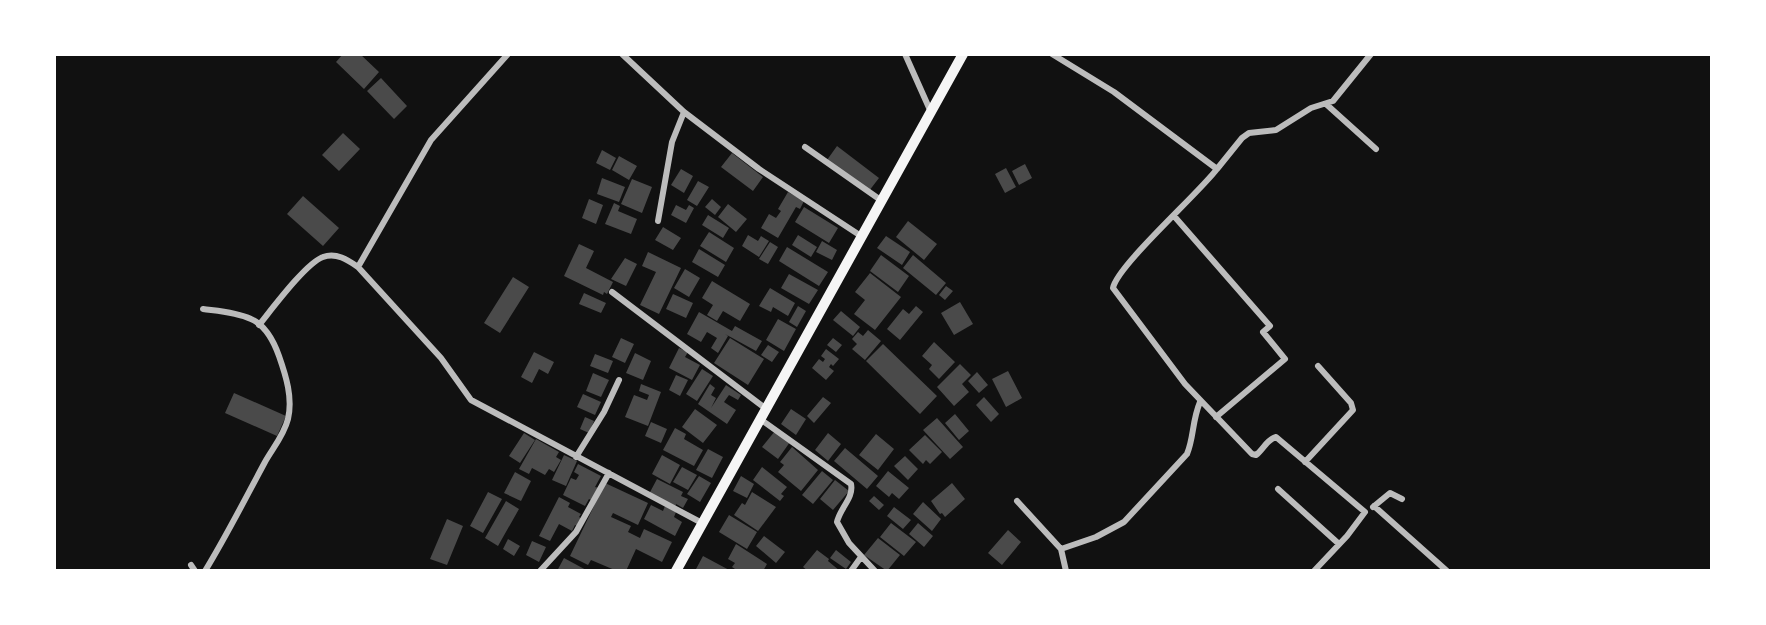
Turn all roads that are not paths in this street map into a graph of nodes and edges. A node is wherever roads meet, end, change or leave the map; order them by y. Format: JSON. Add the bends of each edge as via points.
{"nodes":[{"id":1,"x":508,"y":54,"type":"edge"},
{"id":2,"x":622,"y":54,"type":"edge"},
{"id":3,"x":905,"y":54,"type":"edge"},
{"id":4,"x":963,"y":54,"type":"edge"},
{"id":5,"x":1052,"y":54,"type":"edge"},
{"id":6,"x":1371,"y":54,"type":"edge"},
{"id":7,"x":1326,"y":104,"type":"junction"},
{"id":8,"x":930,"y":110,"type":"junction"},
{"id":9,"x":684,"y":112,"type":"junction"},
{"id":10,"x":805,"y":147,"type":"dead end"},
{"id":11,"x":1376,"y":149,"type":"dead end"},
{"id":12,"x":1217,"y":169,"type":"junction"},
{"id":13,"x":882,"y":201,"type":"junction"},
{"id":14,"x":1174,"y":216,"type":"junction"},
{"id":15,"x":658,"y":221,"type":"dead end"},
{"id":16,"x":861,"y":236,"type":"junction"},
{"id":17,"x":358,"y":267,"type":"junction"},
{"id":18,"x":612,"y":292,"type":"dead end"},
{"id":19,"x":203,"y":309,"type":"dead end"},
{"id":20,"x":259,"y":325,"type":"junction"},
{"id":21,"x":1318,"y":366,"type":"dead end"},
{"id":22,"x":619,"y":380,"type":"dead end"},
{"id":23,"x":1200,"y":402,"type":"junction"},
{"id":24,"x":765,"y":408,"type":"junction"},
{"id":25,"x":1216,"y":418,"type":"junction"},
{"id":26,"x":760,"y":419,"type":"junction"},
{"id":27,"x":576,"y":457,"type":"junction"},
{"id":28,"x":1305,"y":461,"type":"junction"},
{"id":29,"x":609,"y":473,"type":"junction"},
{"id":30,"x":1278,"y":489,"type":"dead end"},
{"id":31,"x":1402,"y":499,"type":"dead end"},
{"id":32,"x":1017,"y":501,"type":"dead end"},
{"id":33,"x":1374,"y":506,"type":"junction"},
{"id":34,"x":1366,"y":512,"type":"junction"},
{"id":35,"x":702,"y":523,"type":"junction"},
{"id":36,"x":1339,"y":544,"type":"junction"},
{"id":37,"x":1061,"y":549,"type":"junction"},
{"id":38,"x":861,"y":557,"type":"junction"},
{"id":39,"x":205,"y":571,"type":"edge"},
{"id":40,"x":540,"y":571,"type":"edge"},
{"id":41,"x":676,"y":571,"type":"edge"},
{"id":42,"x":851,"y":571,"type":"edge"},
{"id":43,"x":875,"y":571,"type":"edge"},
{"id":44,"x":1066,"y":571,"type":"edge"},
{"id":45,"x":1314,"y":571,"type":"edge"},
{"id":46,"x":1447,"y":571,"type":"edge"}],
"edges":[{"from":1,"to":17,"type":"street","via":[[431,140]]},
{"from":2,"to":9,"type":"street"},
{"from":3,"to":8,"type":"street"},
{"from":4,"to":8,"type":"main road"},
{"from":5,"to":12,"type":"street","via":[[1114,92]]},
{"from":6,"to":7,"type":"street","via":[[1339,95]]},
{"from":7,"to":11,"type":"street"},
{"from":7,"to":12,"type":"street","via":[[1276,130],[1249,133]]},
{"from":8,"to":13,"type":"main road"},
{"from":9,"to":15,"type":"street","via":[[673,142]]},
{"from":9,"to":16,"type":"street","via":[[759,169]]},
{"from":10,"to":13,"type":"street"},
{"from":12,"to":14,"type":"street"},
{"from":13,"to":16,"type":"main road"},
{"from":14,"to":23,"type":"street","via":[[1135,256],[1113,288]]},
{"from":14,"to":25,"type":"street","via":[[1270,326],[1263,332],[1285,359]]},
{"from":16,"to":24,"type":"main road"},
{"from":17,"to":20,"type":"street","via":[[346,258],[321,257]]},
{"from":17,"to":27,"type":"street","via":[[441,358],[471,400]]},
{"from":18,"to":24,"type":"street"},
{"from":19,"to":20,"type":"street","via":[[242,316]]},
{"from":20,"to":39,"type":"street","via":[[276,346],[284,370],[288,418]]},
{"from":21,"to":28,"type":"street","via":[[1353,410]]},
{"from":22,"to":27,"type":"street"},
{"from":23,"to":25,"type":"street"},
{"from":23,"to":37,"type":"street","via":[[1187,454],[1124,522]]},
{"from":24,"to":26,"type":"main road"},
{"from":25,"to":28,"type":"street","via":[[1252,454],[1276,437]]},
{"from":26,"to":35,"type":"main road"},
{"from":26,"to":38,"type":"street","via":[[851,484],[851,495],[837,522]]},
{"from":27,"to":29,"type":"street"},
{"from":28,"to":34,"type":"street"},
{"from":29,"to":35,"type":"street"},
{"from":29,"to":40,"type":"street","via":[[576,532]]},
{"from":30,"to":36,"type":"street"},
{"from":31,"to":33,"type":"street","via":[[1390,493]]},
{"from":32,"to":37,"type":"street"},
{"from":33,"to":34,"type":"street"},
{"from":33,"to":46,"type":"street"},
{"from":34,"to":36,"type":"street"},
{"from":35,"to":41,"type":"main road"},
{"from":36,"to":45,"type":"street"},
{"from":37,"to":44,"type":"street"},
{"from":38,"to":42,"type":"street"},
{"from":38,"to":43,"type":"street"}]}
